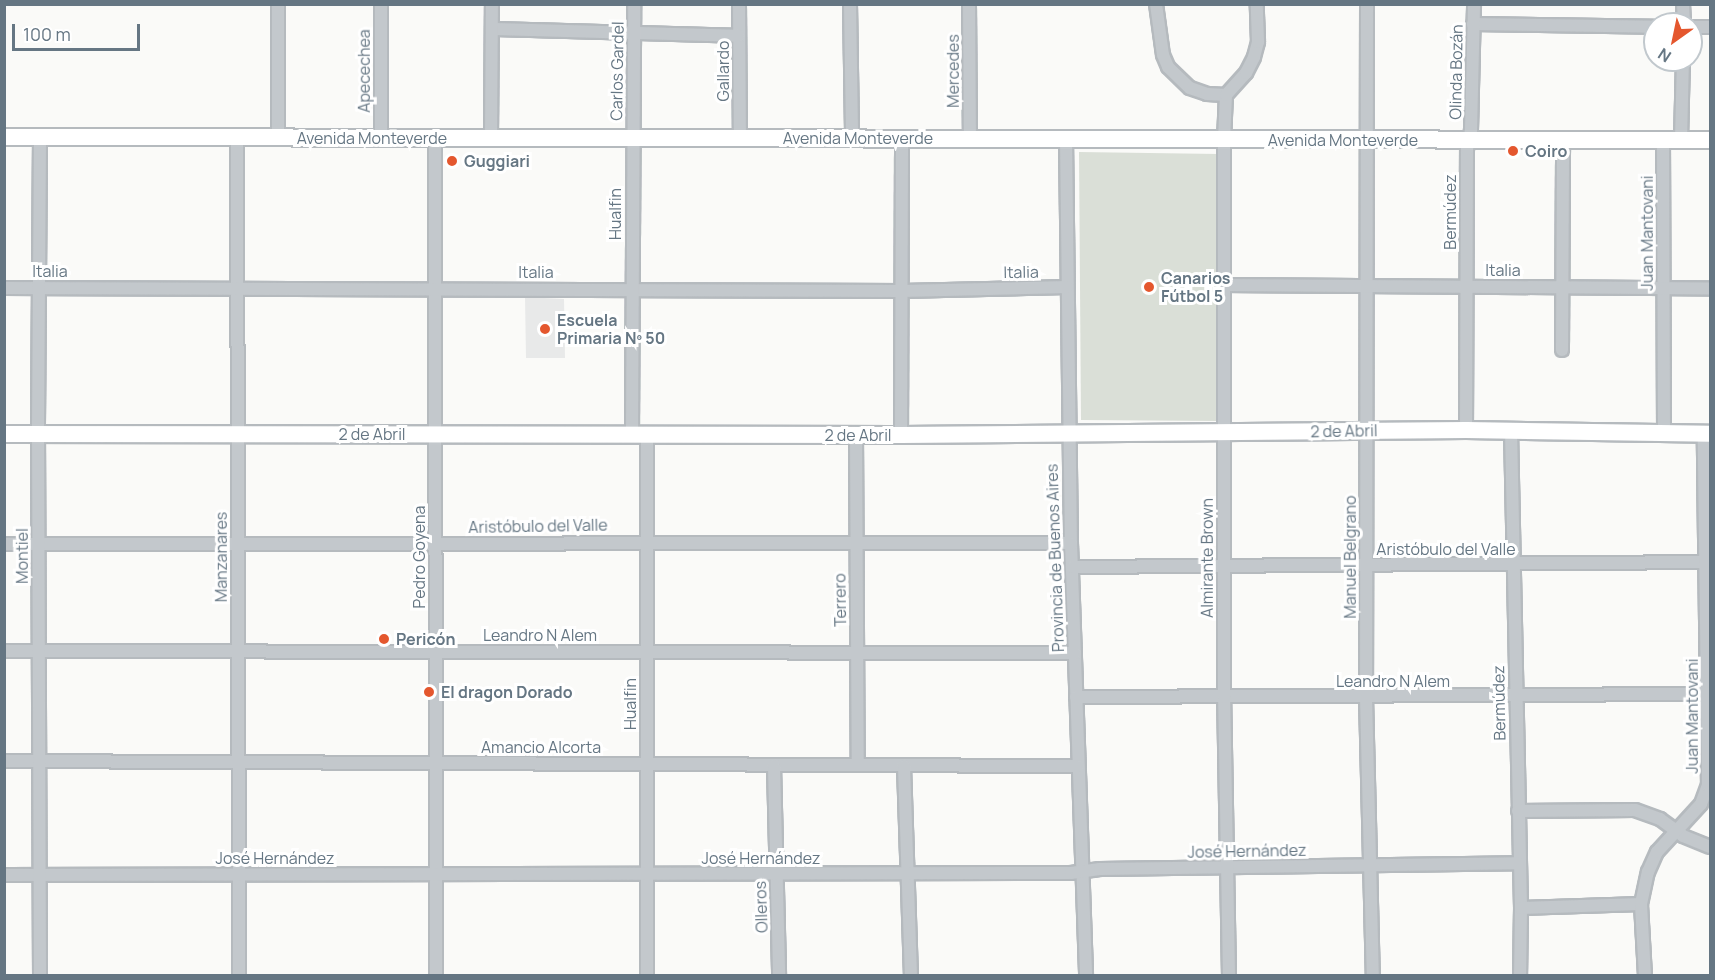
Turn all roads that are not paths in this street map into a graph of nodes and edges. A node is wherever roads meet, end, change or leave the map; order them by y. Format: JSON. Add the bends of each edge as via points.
{"nodes":[{"id":1,"x":278,"y":4,"type":"edge"},
{"id":2,"x":381,"y":4,"type":"edge"},
{"id":3,"x":492,"y":4,"type":"edge"},
{"id":4,"x":634,"y":4,"type":"edge"},
{"id":5,"x":739,"y":4,"type":"edge"},
{"id":6,"x":850,"y":4,"type":"edge"},
{"id":7,"x":969,"y":4,"type":"edge"},
{"id":8,"x":1156,"y":4,"type":"edge"},
{"id":9,"x":1257,"y":4,"type":"edge"},
{"id":10,"x":1367,"y":4,"type":"edge"},
{"id":11,"x":1473,"y":4,"type":"edge"},
{"id":12,"x":1473,"y":24,"type":"junction"},
{"id":13,"x":1643,"y":27,"type":"edge"},
{"id":14,"x":492,"y":29,"type":"junction"},
{"id":15,"x":634,"y":33,"type":"junction"},
{"id":16,"x":739,"y":36,"type":"junction"},
{"id":17,"x":1683,"y":72,"type":"edge"},
{"id":18,"x":1226,"y":95,"type":"junction"},
{"id":19,"x":4,"y":137,"type":"edge"},
{"id":20,"x":40,"y":137,"type":"junction"},
{"id":21,"x":381,"y":137,"type":"junction"},
{"id":22,"x":740,"y":137,"type":"junction"},
{"id":23,"x":237,"y":138,"type":"junction"},
{"id":24,"x":278,"y":138,"type":"junction"},
{"id":25,"x":435,"y":138,"type":"junction"},
{"id":26,"x":491,"y":138,"type":"junction"},
{"id":27,"x":852,"y":138,"type":"junction"},
{"id":28,"x":970,"y":138,"type":"junction"},
{"id":29,"x":632,"y":139,"type":"junction"},
{"id":30,"x":902,"y":139,"type":"junction"},
{"id":31,"x":1066,"y":139,"type":"junction"},
{"id":32,"x":1368,"y":139,"type":"junction"},
{"id":33,"x":1224,"y":140,"type":"junction"},
{"id":34,"x":1470,"y":140,"type":"junction"},
{"id":35,"x":1563,"y":140,"type":"junction"},
{"id":36,"x":1663,"y":140,"type":"junction"},
{"id":37,"x":1681,"y":140,"type":"junction"},
{"id":38,"x":1710,"y":140,"type":"edge"},
{"id":39,"x":1223,"y":285,"type":"junction"},
{"id":40,"x":1067,"y":287,"type":"junction"},
{"id":41,"x":1368,"y":287,"type":"junction"},
{"id":42,"x":1466,"y":287,"type":"junction"},
{"id":43,"x":1564,"y":287,"type":"junction"},
{"id":44,"x":4,"y":288,"type":"edge"},
{"id":45,"x":38,"y":288,"type":"junction"},
{"id":46,"x":435,"y":288,"type":"junction"},
{"id":47,"x":1664,"y":288,"type":"junction"},
{"id":48,"x":1710,"y":288,"type":"edge"},
{"id":49,"x":237,"y":289,"type":"junction"},
{"id":50,"x":631,"y":289,"type":"junction"},
{"id":51,"x":902,"y":291,"type":"junction"},
{"id":52,"x":1562,"y":350,"type":"dead end"},
{"id":53,"x":1466,"y":430,"type":"junction"},
{"id":54,"x":1511,"y":430,"type":"junction"},
{"id":55,"x":1366,"y":431,"type":"junction"},
{"id":56,"x":4,"y":434,"type":"edge"},
{"id":57,"x":39,"y":434,"type":"junction"},
{"id":58,"x":237,"y":434,"type":"junction"},
{"id":59,"x":435,"y":434,"type":"junction"},
{"id":60,"x":639,"y":434,"type":"junction"},
{"id":61,"x":1069,"y":434,"type":"junction"},
{"id":62,"x":1223,"y":434,"type":"junction"},
{"id":63,"x":1664,"y":434,"type":"junction"},
{"id":64,"x":1707,"y":434,"type":"edge"},
{"id":65,"x":855,"y":435,"type":"junction"},
{"id":66,"x":902,"y":435,"type":"junction"},
{"id":67,"x":238,"y":543,"type":"junction"},
{"id":68,"x":646,"y":543,"type":"junction"},
{"id":69,"x":1071,"y":543,"type":"junction"},
{"id":70,"x":4,"y":544,"type":"edge"},
{"id":71,"x":435,"y":544,"type":"junction"},
{"id":72,"x":856,"y":544,"type":"junction"},
{"id":73,"x":39,"y":545,"type":"junction"},
{"id":74,"x":1708,"y":562,"type":"edge"},
{"id":75,"x":1224,"y":564,"type":"junction"},
{"id":76,"x":1367,"y":565,"type":"junction"},
{"id":77,"x":1512,"y":566,"type":"junction"},
{"id":78,"x":1072,"y":567,"type":"junction"},
{"id":79,"x":435,"y":650,"type":"junction"},
{"id":80,"x":4,"y":651,"type":"edge"},
{"id":81,"x":40,"y":651,"type":"junction"},
{"id":82,"x":238,"y":651,"type":"junction"},
{"id":83,"x":857,"y":651,"type":"junction"},
{"id":84,"x":647,"y":652,"type":"junction"},
{"id":85,"x":1075,"y":653,"type":"junction"},
{"id":86,"x":1710,"y":694,"type":"edge"},
{"id":87,"x":1515,"y":696,"type":"junction"},
{"id":88,"x":1224,"y":697,"type":"junction"},
{"id":89,"x":1076,"y":698,"type":"junction"},
{"id":90,"x":1366,"y":698,"type":"junction"},
{"id":91,"x":4,"y":761,"type":"edge"},
{"id":92,"x":39,"y":761,"type":"junction"},
{"id":93,"x":239,"y":762,"type":"junction"},
{"id":94,"x":435,"y":763,"type":"junction"},
{"id":95,"x":647,"y":764,"type":"junction"},
{"id":96,"x":858,"y":765,"type":"junction"},
{"id":97,"x":774,"y":766,"type":"junction"},
{"id":98,"x":904,"y":766,"type":"junction"},
{"id":99,"x":1078,"y":766,"type":"junction"},
{"id":100,"x":1518,"y":811,"type":"junction"},
{"id":101,"x":1676,"y":831,"type":"junction"},
{"id":102,"x":1710,"y":847,"type":"edge"},
{"id":103,"x":1518,"y":863,"type":"junction"},
{"id":104,"x":1370,"y":864,"type":"junction"},
{"id":105,"x":1227,"y":868,"type":"junction"},
{"id":106,"x":1083,"y":872,"type":"junction"},
{"id":107,"x":238,"y":874,"type":"junction"},
{"id":108,"x":776,"y":874,"type":"junction"},
{"id":109,"x":907,"y":874,"type":"junction"},
{"id":110,"x":4,"y":875,"type":"edge"},
{"id":111,"x":40,"y":875,"type":"junction"},
{"id":112,"x":436,"y":875,"type":"junction"},
{"id":113,"x":647,"y":875,"type":"junction"},
{"id":114,"x":1641,"y":904,"type":"junction"},
{"id":115,"x":1521,"y":908,"type":"junction"},
{"id":116,"x":40,"y":975,"type":"edge"},
{"id":117,"x":238,"y":975,"type":"edge"},
{"id":118,"x":436,"y":975,"type":"edge"},
{"id":119,"x":647,"y":975,"type":"edge"},
{"id":120,"x":779,"y":975,"type":"edge"},
{"id":121,"x":911,"y":975,"type":"edge"},
{"id":122,"x":1086,"y":975,"type":"edge"},
{"id":123,"x":1229,"y":975,"type":"edge"},
{"id":124,"x":1373,"y":975,"type":"edge"},
{"id":125,"x":1520,"y":975,"type":"edge"},
{"id":126,"x":1645,"y":975,"type":"edge"}],
"edges":[{"from":1,"to":24,"type":"street"},
{"from":2,"to":21,"type":"street","name":"Apecechea"},
{"from":3,"to":14,"type":"street"},
{"from":4,"to":15,"type":"street","name":"Carlos Gardel"},
{"from":5,"to":16,"type":"street","name":"Gallardo"},
{"from":6,"to":27,"type":"street"},
{"from":7,"to":28,"type":"street","name":"Mercedes"},
{"from":8,"to":18,"type":"street","via":[[1162,55],[1168,67],[1190,88]]},
{"from":9,"to":18,"type":"street","via":[[1258,42],[1254,57],[1246,73]]},
{"from":10,"to":32,"type":"street","name":"Manuel Belgrano"},
{"from":11,"to":12,"type":"street","name":"Olinda Bozán"},
{"from":12,"to":13,"type":"street"},
{"from":12,"to":34,"type":"street","name":"Olinda Bozán"},
{"from":14,"to":15,"type":"street"},
{"from":14,"to":26,"type":"street"},
{"from":15,"to":16,"type":"street"},
{"from":15,"to":29,"type":"street","name":"Carlos Gardel"},
{"from":16,"to":22,"type":"street","name":"Gallardo"},
{"from":17,"to":37,"type":"street"},
{"from":18,"to":33,"type":"street","name":"Almirante Brown"},
{"from":19,"to":20,"type":"main road","name":"Avenida Monteverde"},
{"from":20,"to":23,"type":"main road","name":"Avenida Monteverde"},
{"from":20,"to":45,"type":"street","name":"Montiel"},
{"from":21,"to":24,"type":"main road","name":"Avenida Monteverde"},
{"from":21,"to":25,"type":"main road","name":"Avenida Monteverde"},
{"from":22,"to":27,"type":"main road","name":"Avenida Monteverde"},
{"from":22,"to":29,"type":"main road","name":"Avenida Monteverde"},
{"from":23,"to":24,"type":"main road","name":"Avenida Monteverde"},
{"from":23,"to":49,"type":"street","name":"Manzanares"},
{"from":25,"to":26,"type":"main road","name":"Avenida Monteverde"},
{"from":25,"to":46,"type":"street","name":"Pedro Goyena"},
{"from":26,"to":29,"type":"main road","name":"Avenida Monteverde"},
{"from":27,"to":30,"type":"main road","name":"Avenida Monteverde"},
{"from":28,"to":30,"type":"main road","name":"Avenida Monteverde"},
{"from":28,"to":31,"type":"main road","name":"Avenida Monteverde"},
{"from":29,"to":50,"type":"street","name":"Hualfin"},
{"from":30,"to":51,"type":"street"},
{"from":31,"to":33,"type":"main road","name":"Avenida Monteverde"},
{"from":31,"to":40,"type":"street","name":"Provincia de Buenos Aires"},
{"from":32,"to":33,"type":"main road","name":"Avenida Monteverde"},
{"from":32,"to":34,"type":"main road","name":"Avenida Monteverde"},
{"from":32,"to":41,"type":"street","name":"Manuel Belgrano"},
{"from":33,"to":39,"type":"street","name":"Almirante Brown"},
{"from":34,"to":35,"type":"main road","name":"Avenida Monteverde"},
{"from":34,"to":42,"type":"street","name":"Bermúdez"},
{"from":35,"to":36,"type":"main road","name":"Avenida Monteverde"},
{"from":35,"to":43,"type":"street"},
{"from":36,"to":37,"type":"main road","name":"Avenida Monteverde"},
{"from":36,"to":47,"type":"street","name":"Juan Mantovani"},
{"from":37,"to":38,"type":"main road","name":"Avenida Monteverde"},
{"from":39,"to":41,"type":"street","name":"Italia"},
{"from":39,"to":62,"type":"street","name":"Almirante Brown"},
{"from":40,"to":51,"type":"street","name":"Italia"},
{"from":40,"to":61,"type":"street","name":"Provincia de Buenos Aires"},
{"from":41,"to":42,"type":"street","name":"Italia"},
{"from":41,"to":55,"type":"street","name":"Manuel Belgrano"},
{"from":42,"to":43,"type":"street","name":"Italia"},
{"from":42,"to":53,"type":"street","name":"Bermúdez"},
{"from":43,"to":47,"type":"street","name":"Italia"},
{"from":43,"to":52,"type":"street"},
{"from":44,"to":45,"type":"street","name":"Italia"},
{"from":45,"to":49,"type":"street","name":"Italia"},
{"from":45,"to":57,"type":"street","name":"Montiel"},
{"from":46,"to":49,"type":"street","name":"Italia"},
{"from":46,"to":50,"type":"street","name":"Italia"},
{"from":46,"to":59,"type":"street","name":"Pedro Goyena"},
{"from":47,"to":48,"type":"street","name":"Italia"},
{"from":47,"to":63,"type":"street","name":"Juan Mantovani"},
{"from":49,"to":58,"type":"street","name":"Manzanares"},
{"from":50,"to":51,"type":"street","name":"Italia"},
{"from":50,"to":60,"type":"street","name":"Hualfin"},
{"from":51,"to":66,"type":"street"},
{"from":53,"to":54,"type":"main road","name":"2 de Abril"},
{"from":53,"to":55,"type":"main road","name":"2 de Abril"},
{"from":54,"to":63,"type":"main road","name":"2 de Abril"},
{"from":54,"to":77,"type":"street","name":"Bermúdez"},
{"from":55,"to":62,"type":"main road","name":"2 de Abril"},
{"from":55,"to":76,"type":"street","name":"Manuel Belgrano"},
{"from":56,"to":57,"type":"main road","name":"2 de Abril"},
{"from":57,"to":58,"type":"main road","name":"2 de Abril"},
{"from":57,"to":73,"type":"street","name":"Montiel"},
{"from":58,"to":59,"type":"main road","name":"2 de Abril"},
{"from":58,"to":67,"type":"street","name":"Manzanares"},
{"from":59,"to":60,"type":"main road","name":"2 de Abril"},
{"from":59,"to":71,"type":"street","name":"Pedro Goyena"},
{"from":60,"to":65,"type":"main road","name":"2 de Abril"},
{"from":60,"to":68,"type":"street","name":"Hualfin"},
{"from":61,"to":62,"type":"main road","name":"2 de Abril"},
{"from":61,"to":66,"type":"main road","name":"2 de Abril"},
{"from":61,"to":69,"type":"street","name":"Provincia de Buenos Aires"},
{"from":62,"to":75,"type":"street","name":"Almirante Brown"},
{"from":63,"to":64,"type":"main road","name":"2 de Abril"},
{"from":64,"to":74,"type":"street","name":"Juan Mantovani"},
{"from":65,"to":66,"type":"main road","name":"2 de Abril"},
{"from":65,"to":72,"type":"street","name":"Terrero"},
{"from":67,"to":71,"type":"street","name":"Aristóbulo del Valle"},
{"from":67,"to":73,"type":"street","name":"Aristóbulo del Valle"},
{"from":67,"to":82,"type":"street","name":"Manzanares"},
{"from":68,"to":71,"type":"street","name":"Aristóbulo del Valle"},
{"from":68,"to":72,"type":"street","name":"Aristóbulo del Valle"},
{"from":68,"to":84,"type":"street","name":"Hualfin"},
{"from":69,"to":72,"type":"street","name":"Aristóbulo del Valle"},
{"from":69,"to":78,"type":"street","name":"Provincia de Buenos Aires"},
{"from":70,"to":73,"type":"street","name":"Aristóbulo del Valle"},
{"from":71,"to":79,"type":"street","name":"Pedro Goyena"},
{"from":72,"to":83,"type":"street","name":"Terrero"},
{"from":73,"to":81,"type":"street","name":"Montiel"},
{"from":74,"to":77,"type":"street","name":"Aristóbulo del Valle"},
{"from":74,"to":86,"type":"street","name":"Juan Mantovani"},
{"from":75,"to":76,"type":"street","name":"Aristóbulo del Valle"},
{"from":75,"to":78,"type":"street","name":"Aristóbulo del Valle"},
{"from":75,"to":88,"type":"street","name":"Almirante Brown"},
{"from":76,"to":77,"type":"street","name":"Aristóbulo del Valle"},
{"from":76,"to":90,"type":"street","name":"Manuel Belgrano"},
{"from":77,"to":87,"type":"street","name":"Bermúdez"},
{"from":78,"to":85,"type":"street","name":"Provincia de Buenos Aires"},
{"from":79,"to":82,"type":"street","name":"Leandro N Alem"},
{"from":79,"to":84,"type":"street","name":"Leandro N Alem"},
{"from":79,"to":94,"type":"street","name":"Pedro Goyena"},
{"from":80,"to":81,"type":"street","name":"Leandro N Alem"},
{"from":81,"to":82,"type":"street","name":"Leandro N Alem"},
{"from":81,"to":92,"type":"street","name":"Montiel"},
{"from":82,"to":93,"type":"street","name":"Manzanares"},
{"from":83,"to":84,"type":"street","name":"Leandro N Alem"},
{"from":83,"to":85,"type":"street","name":"Leandro N Alem"},
{"from":83,"to":96,"type":"street","name":"Terrero"},
{"from":84,"to":95,"type":"street","name":"Hualfin"},
{"from":85,"to":89,"type":"street","name":"Provincia de Buenos Aires"},
{"from":86,"to":87,"type":"street","name":"Leandro N Alem"},
{"from":86,"to":101,"type":"street","name":"Juan Mantovani","via":[[1708,785],[1701,804]]},
{"from":87,"to":90,"type":"street","name":"Leandro N Alem"},
{"from":87,"to":100,"type":"street","name":"Bermúdez"},
{"from":88,"to":89,"type":"street","name":"Leandro N Alem"},
{"from":88,"to":90,"type":"street","name":"Leandro N Alem"},
{"from":88,"to":105,"type":"street","name":"Almirante Brown"},
{"from":89,"to":99,"type":"street","name":"Provincia de Buenos Aires"},
{"from":90,"to":104,"type":"street","name":"Manuel Belgrano"},
{"from":91,"to":92,"type":"street","name":"Amancio Alcorta"},
{"from":92,"to":93,"type":"street","name":"Amancio Alcorta"},
{"from":92,"to":111,"type":"street","name":"Montiel"},
{"from":93,"to":94,"type":"street","name":"Amancio Alcorta"},
{"from":93,"to":107,"type":"street","name":"Manzanares"},
{"from":94,"to":95,"type":"street","name":"Amancio Alcorta"},
{"from":94,"to":112,"type":"street","name":"Pedro Goyena"},
{"from":95,"to":97,"type":"street","name":"Amancio Alcorta"},
{"from":95,"to":113,"type":"street","name":"Hualfin"},
{"from":96,"to":97,"type":"street","name":"Amancio Alcorta"},
{"from":96,"to":98,"type":"street","name":"Amancio Alcorta"},
{"from":97,"to":108,"type":"street","name":"Olleros"},
{"from":98,"to":99,"type":"street","name":"Amancio Alcorta"},
{"from":98,"to":109,"type":"street"},
{"from":99,"to":106,"type":"street","name":"Provincia de Buenos Aires"},
{"from":100,"to":101,"type":"street","via":[[1628,809],[1651,815]]},
{"from":100,"to":103,"type":"street","name":"Bermúdez"},
{"from":101,"to":102,"type":"street"},
{"from":101,"to":114,"type":"street","name":"Juan Mantovani","via":[[1652,861]]},
{"from":103,"to":104,"type":"street","name":"José Hernández"},
{"from":103,"to":115,"type":"street","name":"Bermúdez"},
{"from":104,"to":105,"type":"street","name":"José Hernández"},
{"from":104,"to":124,"type":"street","name":"Manuel Belgrano"},
{"from":105,"to":106,"type":"street","name":"José Hernández"},
{"from":105,"to":123,"type":"street","name":"Almirante Brown"},
{"from":106,"to":109,"type":"street","name":"José Hernández"},
{"from":106,"to":122,"type":"street","name":"Provincia de Buenos Aires"},
{"from":107,"to":111,"type":"street","name":"José Hernández"},
{"from":107,"to":112,"type":"street","name":"José Hernández"},
{"from":107,"to":117,"type":"street","name":"Manzanares"},
{"from":108,"to":109,"type":"street","name":"José Hernández"},
{"from":108,"to":113,"type":"street","name":"José Hernández"},
{"from":108,"to":120,"type":"street","name":"Olleros"},
{"from":109,"to":121,"type":"street"},
{"from":110,"to":111,"type":"street","name":"José Hernández"},
{"from":111,"to":116,"type":"street","name":"Montiel"},
{"from":112,"to":113,"type":"street","name":"José Hernández"},
{"from":112,"to":118,"type":"street","name":"Pedro Goyena"},
{"from":113,"to":119,"type":"street","name":"Hualfin"},
{"from":114,"to":115,"type":"street"},
{"from":114,"to":126,"type":"street","name":"Juan Mantovani"},
{"from":115,"to":125,"type":"street","name":"Bermúdez"}]}
